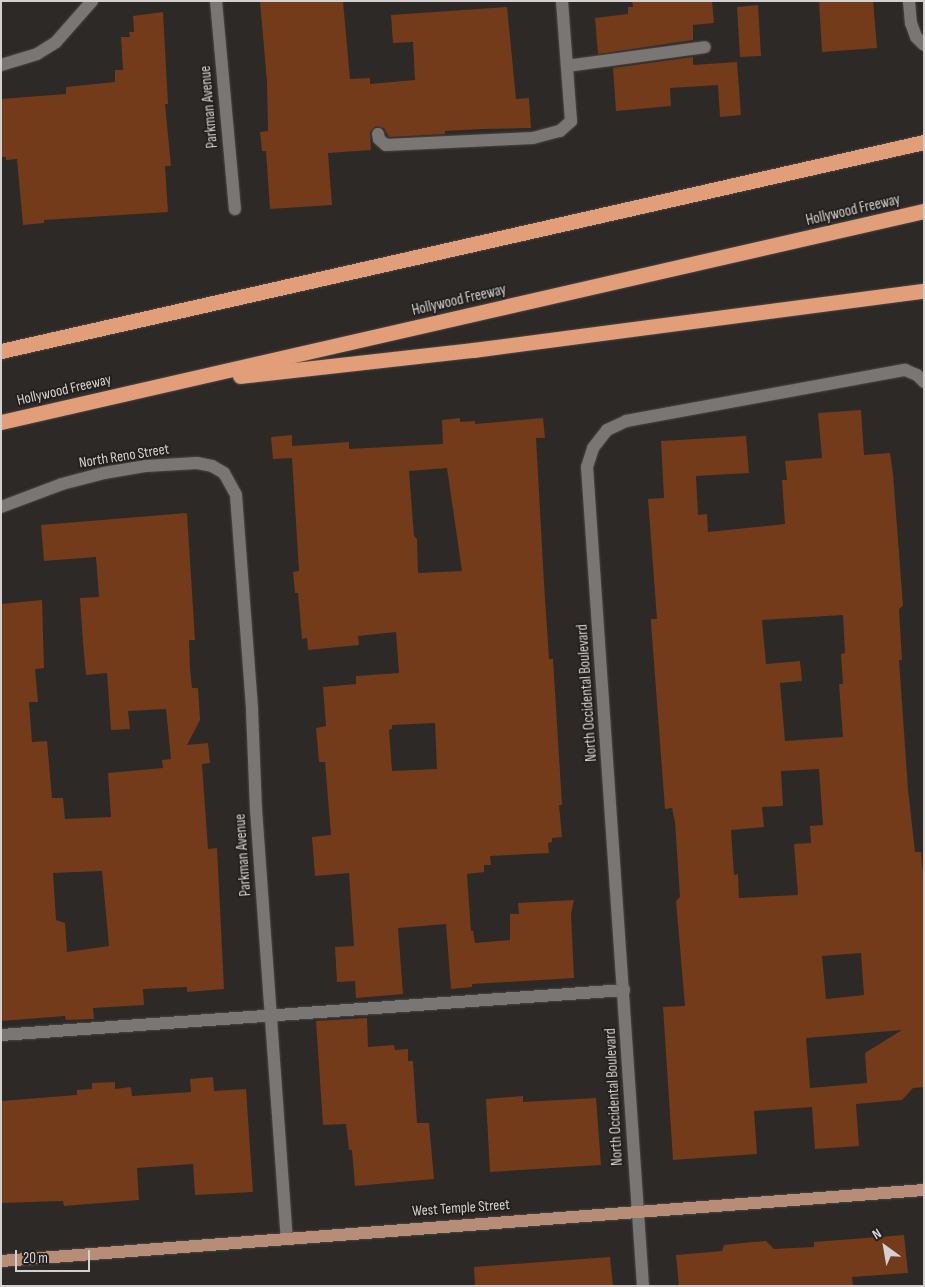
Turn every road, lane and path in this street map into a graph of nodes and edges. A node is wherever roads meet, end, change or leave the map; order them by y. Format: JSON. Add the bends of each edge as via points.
{"nodes":[{"id":1,"x":92,"y":1,"type":"edge"},
{"id":2,"x":216,"y":1,"type":"edge"},
{"id":3,"x":562,"y":1,"type":"edge"},
{"id":4,"x":909,"y":1,"type":"edge"},
{"id":5,"x":924,"y":45,"type":"edge"},
{"id":6,"x":705,"y":47,"type":"dead end"},
{"id":7,"x":1,"y":65,"type":"edge"},
{"id":8,"x":567,"y":66,"type":"junction"},
{"id":9,"x":378,"y":134,"type":"dead end"},
{"id":10,"x":924,"y":142,"type":"edge"},
{"id":11,"x":235,"y":209,"type":"dead end"},
{"id":12,"x":924,"y":212,"type":"edge"},
{"id":13,"x":924,"y":292,"type":"edge"},
{"id":14,"x":1,"y":351,"type":"edge"},
{"id":15,"x":924,"y":382,"type":"edge"},
{"id":16,"x":172,"y":383,"type":"junction"},
{"id":17,"x":1,"y":422,"type":"edge"},
{"id":18,"x":224,"y":473,"type":"joint"},
{"id":19,"x":1,"y":507,"type":"edge"},
{"id":20,"x":624,"y":990,"type":"junction"},
{"id":21,"x":271,"y":1016,"type":"junction"},
{"id":22,"x":1,"y":1035,"type":"edge"},
{"id":23,"x":924,"y":1190,"type":"edge"},
{"id":24,"x":637,"y":1212,"type":"junction"},
{"id":25,"x":287,"y":1238,"type":"junction"},
{"id":26,"x":1,"y":1261,"type":"edge"},
{"id":27,"x":643,"y":1286,"type":"edge"}],
"edges":[{"from":1,"to":7,"type":"street","via":[[56,42],[37,54]]},
{"from":2,"to":11,"type":"street","name":"Parkman Avenue"},
{"from":3,"to":8,"type":"street"},
{"from":4,"to":5,"type":"street","via":[[911,23],[916,37]]},
{"from":6,"to":8,"type":"street"},
{"from":8,"to":9,"type":"street","via":[[571,121],[560,131],[533,138],[386,145]]},
{"from":10,"to":14,"type":"highway"},
{"from":12,"to":16,"type":"highway","name":"Hollywood Freeway"},
{"from":13,"to":16,"type":"highway","via":[[473,350]]},
{"from":15,"to":20,"type":"street","name":"North Occidental Boulevard","via":[[905,370],[626,422],[607,430],[592,448],[587,467]]},
{"from":16,"to":17,"type":"highway","name":"Hollywood Freeway"},
{"from":18,"to":19,"type":"street","name":"North Reno Street","via":[[197,463],[146,466],[62,484]]},
{"from":18,"to":21,"type":"street","name":"Parkman Avenue","via":[[236,495]]},
{"from":20,"to":21,"type":"street"},
{"from":20,"to":24,"type":"street","name":"North Occidental Boulevard"},
{"from":21,"to":22,"type":"street"},
{"from":21,"to":25,"type":"street","name":"Parkman Avenue"},
{"from":23,"to":24,"type":"main road","name":"West Temple Street"},
{"from":24,"to":25,"type":"main road","name":"West Temple Street"},
{"from":24,"to":27,"type":"street","name":"North Occidental Boulevard"},
{"from":25,"to":26,"type":"main road","name":"West Temple Street"}]}
